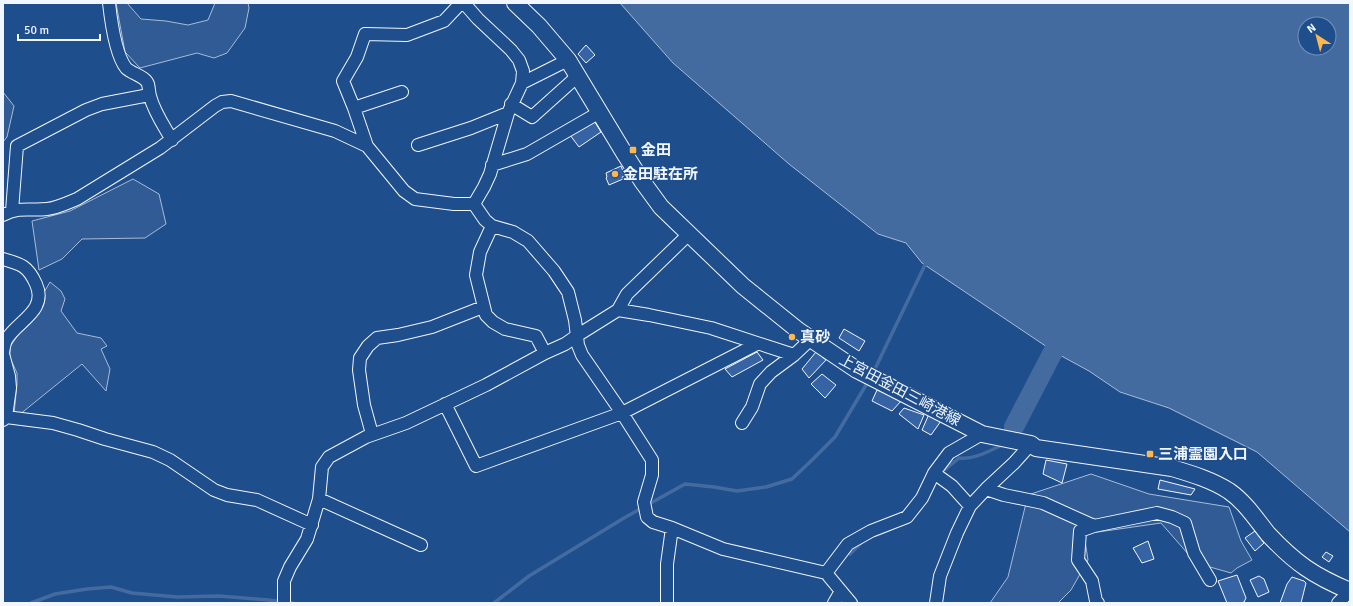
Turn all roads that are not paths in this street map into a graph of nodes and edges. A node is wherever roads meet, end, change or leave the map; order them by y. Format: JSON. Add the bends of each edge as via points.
{"nodes":[{"id":1,"x":109,"y":3,"type":"edge"},
{"id":2,"x":460,"y":3,"type":"edge"},
{"id":3,"x":464,"y":3,"type":"edge"},
{"id":4,"x":515,"y":3,"type":"edge"},
{"id":5,"x":568,"y":60,"type":"junction"},
{"id":6,"x":578,"y":75,"type":"junction"},
{"id":7,"x":522,"y":83,"type":"junction"},
{"id":8,"x":402,"y":92,"type":"dead end"},
{"id":9,"x":149,"y":95,"type":"junction"},
{"id":10,"x":354,"y":108,"type":"junction"},
{"id":11,"x":509,"y":109,"type":"junction"},
{"id":12,"x":600,"y":112,"type":"junction"},
{"id":13,"x":172,"y":140,"type":"junction"},
{"id":14,"x":418,"y":145,"type":"dead end"},
{"id":15,"x":367,"y":146,"type":"junction"},
{"id":16,"x":492,"y":165,"type":"junction"},
{"id":17,"x":474,"y":204,"type":"junction"},
{"id":18,"x":7,"y":213,"type":"edge"},
{"id":19,"x":492,"y":226,"type":"junction"},
{"id":20,"x":689,"y":234,"type":"junction"},
{"id":21,"x":3,"y":259,"type":"edge"},
{"id":22,"x":483,"y":307,"type":"junction"},
{"id":23,"x":618,"y":310,"type":"junction"},
{"id":24,"x":578,"y":334,"type":"junction"},
{"id":25,"x":812,"y":340,"type":"junction"},
{"id":26,"x":757,"y":344,"type":"junction"},
{"id":27,"x":3,"y":353,"type":"edge"},
{"id":28,"x":545,"y":353,"type":"junction"},
{"id":29,"x":794,"y":355,"type":"junction"},
{"id":30,"x":445,"y":404,"type":"junction"},
{"id":31,"x":622,"y":413,"type":"junction"},
{"id":32,"x":5,"y":418,"type":"edge"},
{"id":33,"x":742,"y":423,"type":"dead end"},
{"id":34,"x":372,"y":434,"type":"junction"},
{"id":35,"x":982,"y":434,"type":"junction"},
{"id":36,"x":1031,"y":444,"type":"junction"},
{"id":37,"x":934,"y":473,"type":"junction"},
{"id":38,"x":986,"y":489,"type":"junction"},
{"id":39,"x":319,"y":499,"type":"junction"},
{"id":40,"x":970,"y":506,"type":"junction"},
{"id":41,"x":312,"y":524,"type":"junction"},
{"id":42,"x":1094,"y":526,"type":"junction"},
{"id":43,"x":672,"y":528,"type":"junction"},
{"id":44,"x":420,"y":545,"type":"dead end"},
{"id":45,"x":826,"y":573,"type":"junction"},
{"id":46,"x":1210,"y":580,"type":"dead end"},
{"id":47,"x":1350,"y":591,"type":"edge"},
{"id":48,"x":841,"y":592,"type":"junction"},
{"id":49,"x":284,"y":598,"type":"edge"},
{"id":50,"x":667,"y":603,"type":"edge"},
{"id":51,"x":834,"y":603,"type":"edge"},
{"id":52,"x":851,"y":603,"type":"edge"},
{"id":53,"x":936,"y":603,"type":"edge"},
{"id":54,"x":1098,"y":603,"type":"edge"},
{"id":55,"x":1338,"y":603,"type":"edge"}],
"edges":[{"from":1,"to":9,"type":"street","via":[[122,61],[131,73],[146,81]]},
{"from":2,"to":10,"type":"street","via":[[444,21],[407,35],[365,34],[357,57],[343,81]]},
{"from":3,"to":7,"type":"street","via":[[519,60],[523,71]]},
{"from":4,"to":5,"type":"main road","name":"上宮田金田三崎港線"},
{"from":5,"to":6,"type":"main road","name":"上宮田金田三崎港線"},
{"from":5,"to":7,"type":"street"},
{"from":6,"to":11,"type":"street","via":[[532,116]]},
{"from":6,"to":12,"type":"main road","name":"上宮田金田三崎港線"},
{"from":7,"to":11,"type":"street"},
{"from":8,"to":10,"type":"street"},
{"from":9,"to":13,"type":"street"},
{"from":9,"to":18,"type":"street","via":[[102,104],[86,110],[16,146]]},
{"from":10,"to":15,"type":"street"},
{"from":11,"to":14,"type":"street","via":[[471,128]]},
{"from":11,"to":16,"type":"street"},
{"from":12,"to":16,"type":"street","via":[[526,154]]},
{"from":12,"to":20,"type":"main road","name":"上宮田金田三崎港線","via":[[642,181],[661,207]]},
{"from":13,"to":15,"type":"street","via":[[215,106],[231,101],[334,131]]},
{"from":13,"to":18,"type":"street","via":[[77,199],[47,209],[23,208]]},
{"from":15,"to":17,"type":"street","via":[[409,196],[454,204]]},
{"from":16,"to":17,"type":"street","via":[[484,188]]},
{"from":17,"to":19,"type":"street"},
{"from":19,"to":22,"type":"street","via":[[480,252],[476,276]]},
{"from":19,"to":24,"type":"street","via":[[513,232],[528,241],[554,271],[568,292]]},
{"from":20,"to":23,"type":"street","via":[[627,294]]},
{"from":20,"to":25,"type":"main road","name":"上宮田金田三崎港線","via":[[743,286]]},
{"from":21,"to":27,"type":"street","via":[[26,268],[35,282],[39,297],[37,306],[7,339]]},
{"from":22,"to":28,"type":"street","via":[[493,322],[505,329],[536,336]]},
{"from":22,"to":34,"type":"street","via":[[432,327],[377,338],[368,346],[360,358],[359,370],[364,405]]},
{"from":23,"to":24,"type":"street"},
{"from":23,"to":26,"type":"street","via":[[711,328]]},
{"from":24,"to":28,"type":"street","via":[[565,344]]},
{"from":24,"to":31,"type":"street","via":[[578,345],[582,355]]},
{"from":25,"to":29,"type":"street"},
{"from":25,"to":35,"type":"main road","name":"上宮田金田三崎港線","via":[[857,370]]},
{"from":26,"to":29,"type":"street"},
{"from":26,"to":31,"type":"street"},
{"from":27,"to":32,"type":"street","via":[[10,388]]},
{"from":28,"to":30,"type":"street"},
{"from":29,"to":33,"type":"street","via":[[760,384],[752,407]]},
{"from":30,"to":31,"type":"street","via":[[476,466]]},
{"from":30,"to":34,"type":"street","via":[[406,423]]},
{"from":31,"to":43,"type":"street","via":[[652,460],[652,475],[644,502],[647,517],[653,522]]},
{"from":32,"to":41,"type":"street","via":[[52,423],[153,452],[170,460],[214,490],[257,500]]},
{"from":34,"to":39,"type":"street","via":[[329,457],[322,467]]},
{"from":35,"to":36,"type":"main road","name":"上宮田金田三崎港線"},
{"from":35,"to":37,"type":"street","via":[[949,453]]},
{"from":36,"to":38,"type":"street"},
{"from":36,"to":47,"type":"main road","name":"上宮田金田三崎港線","via":[[1036,448],[1172,468],[1211,481],[1230,492],[1242,503],[1293,559],[1322,578]]},
{"from":37,"to":40,"type":"street","via":[[952,486]]},
{"from":37,"to":45,"type":"street","via":[[922,498],[907,517],[871,530],[848,544]]},
{"from":38,"to":40,"type":"street"},
{"from":38,"to":42,"type":"street","via":[[1044,503]]},
{"from":39,"to":41,"type":"street"},
{"from":39,"to":44,"type":"street"},
{"from":40,"to":53,"type":"street","via":[[956,533],[940,576]]},
{"from":41,"to":49,"type":"street","via":[[307,539],[284,581]]},
{"from":42,"to":46,"type":"street","via":[[1157,513],[1185,523],[1194,554]]},
{"from":42,"to":54,"type":"street","via":[[1080,531],[1078,560],[1092,581]]},
{"from":43,"to":45,"type":"street","via":[[723,549]]},
{"from":43,"to":50,"type":"street"},
{"from":45,"to":48,"type":"street"},
{"from":47,"to":55,"type":"street"},
{"from":48,"to":51,"type":"street"},
{"from":48,"to":52,"type":"street"}]}
